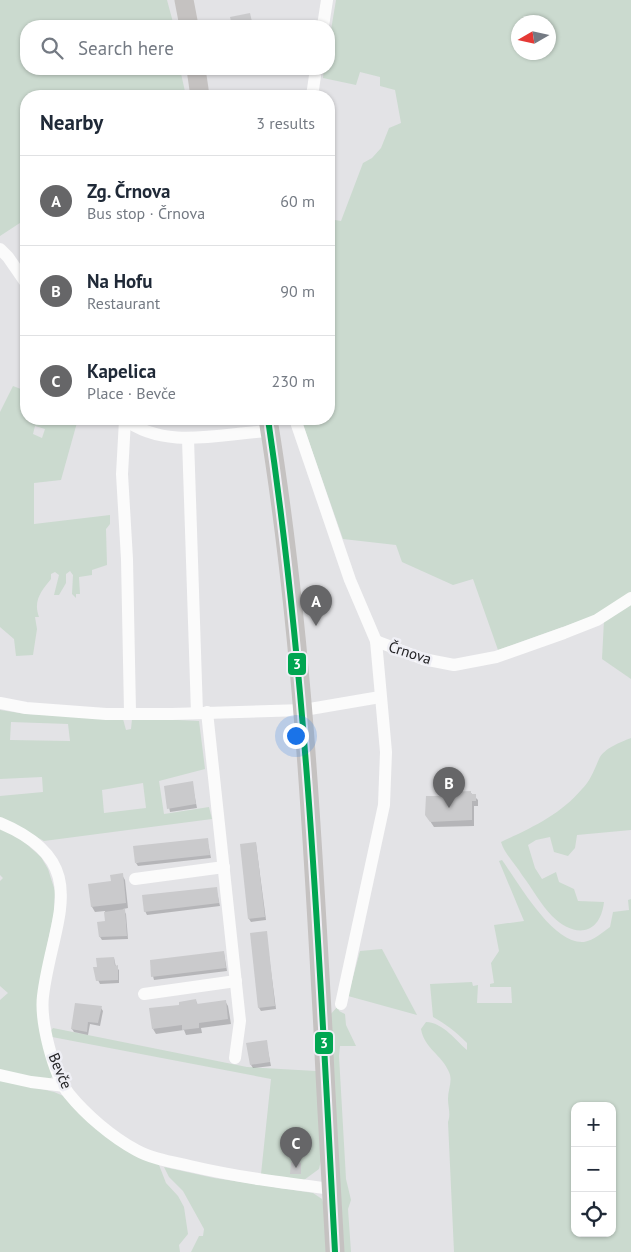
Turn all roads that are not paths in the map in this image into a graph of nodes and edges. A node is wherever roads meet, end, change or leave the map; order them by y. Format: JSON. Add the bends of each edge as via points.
{"nodes":[{"id":1,"x":184,"y":0,"type":"edge"},
{"id":2,"x":327,"y":0,"type":"edge"},
{"id":3,"x":188,"y":20,"type":"edge"},
{"id":4,"x":324,"y":20,"type":"edge"},
{"id":5,"x":197,"y":75,"type":"edge"},
{"id":6,"x":315,"y":75,"type":"edge"},
{"id":7,"x":199,"y":90,"type":"edge"},
{"id":8,"x":313,"y":90,"type":"edge"},
{"id":9,"x":0,"y":250,"type":"edge"},
{"id":10,"x":20,"y":274,"type":"edge"},
{"id":11,"x":124,"y":425,"type":"edge"},
{"id":12,"x":137,"y":425,"type":"edge"},
{"id":13,"x":269,"y":425,"type":"edge"},
{"id":14,"x":297,"y":425,"type":"edge"},
{"id":15,"x":188,"y":439,"type":"junction"},
{"id":16,"x":631,"y":598,"type":"edge"},
{"id":17,"x":376,"y":641,"type":"junction"},
{"id":18,"x":380,"y":697,"type":"junction"},
{"id":19,"x":0,"y":703,"type":"edge"},
{"id":20,"x":304,"y":710,"type":"junction"},
{"id":21,"x":130,"y":712,"type":"junction"},
{"id":22,"x":202,"y":713,"type":"junction"},
{"id":23,"x":0,"y":823,"type":"edge"},
{"id":24,"x":224,"y":867,"type":"junction"},
{"id":25,"x":135,"y":879,"type":"dead end"},
{"id":26,"x":236,"y":981,"type":"junction"},
{"id":27,"x":144,"y":994,"type":"dead end"},
{"id":28,"x":341,"y":1004,"type":"dead end"},
{"id":29,"x":235,"y":1058,"type":"dead end"},
{"id":30,"x":0,"y":1075,"type":"edge"},
{"id":31,"x":65,"y":1086,"type":"junction"},
{"id":32,"x":332,"y":1189,"type":"junction"},
{"id":33,"x":335,"y":1252,"type":"edge"}],
"edges":[{"from":1,"to":3,"type":"main road"},
{"from":2,"to":4,"type":"street"},
{"from":5,"to":7,"type":"main road"},
{"from":6,"to":8,"type":"street"},
{"from":9,"to":10,"type":"street"},
{"from":11,"to":21,"type":"street","via":[[122,474]]},
{"from":12,"to":15,"type":"street","via":[[162,436]]},
{"from":13,"to":15,"type":"street"},
{"from":13,"to":20,"type":"main road","via":[[296,621]]},
{"from":14,"to":17,"type":"street","via":[[350,580]]},
{"from":15,"to":22,"type":"street"},
{"from":16,"to":17,"type":"street","name":"Črnova","via":[[597,620],[564,633],[496,657],[454,665],[423,659]]},
{"from":17,"to":18,"type":"street","name":"Črnova"},
{"from":18,"to":20,"type":"street"},
{"from":18,"to":28,"type":"street","name":"Črnova","via":[[386,752],[384,805]]},
{"from":19,"to":21,"type":"street","via":[[96,713]]},
{"from":20,"to":22,"type":"street"},
{"from":20,"to":32,"type":"main road"},
{"from":21,"to":22,"type":"street"},
{"from":22,"to":24,"type":"street"},
{"from":23,"to":31,"type":"street","name":"Bevče","via":[[19,831],[44,850],[56,866],[61,882],[60,912],[42,998],[46,1036]]},
{"from":24,"to":25,"type":"street"},
{"from":24,"to":26,"type":"street"},
{"from":26,"to":27,"type":"street"},
{"from":26,"to":29,"type":"street","via":[[240,1021]]},
{"from":30,"to":31,"type":"street"},
{"from":31,"to":32,"type":"street","name":"Bevče","via":[[68,1093],[104,1128],[144,1153],[165,1161],[218,1172]]},
{"from":32,"to":33,"type":"main road"}]}
